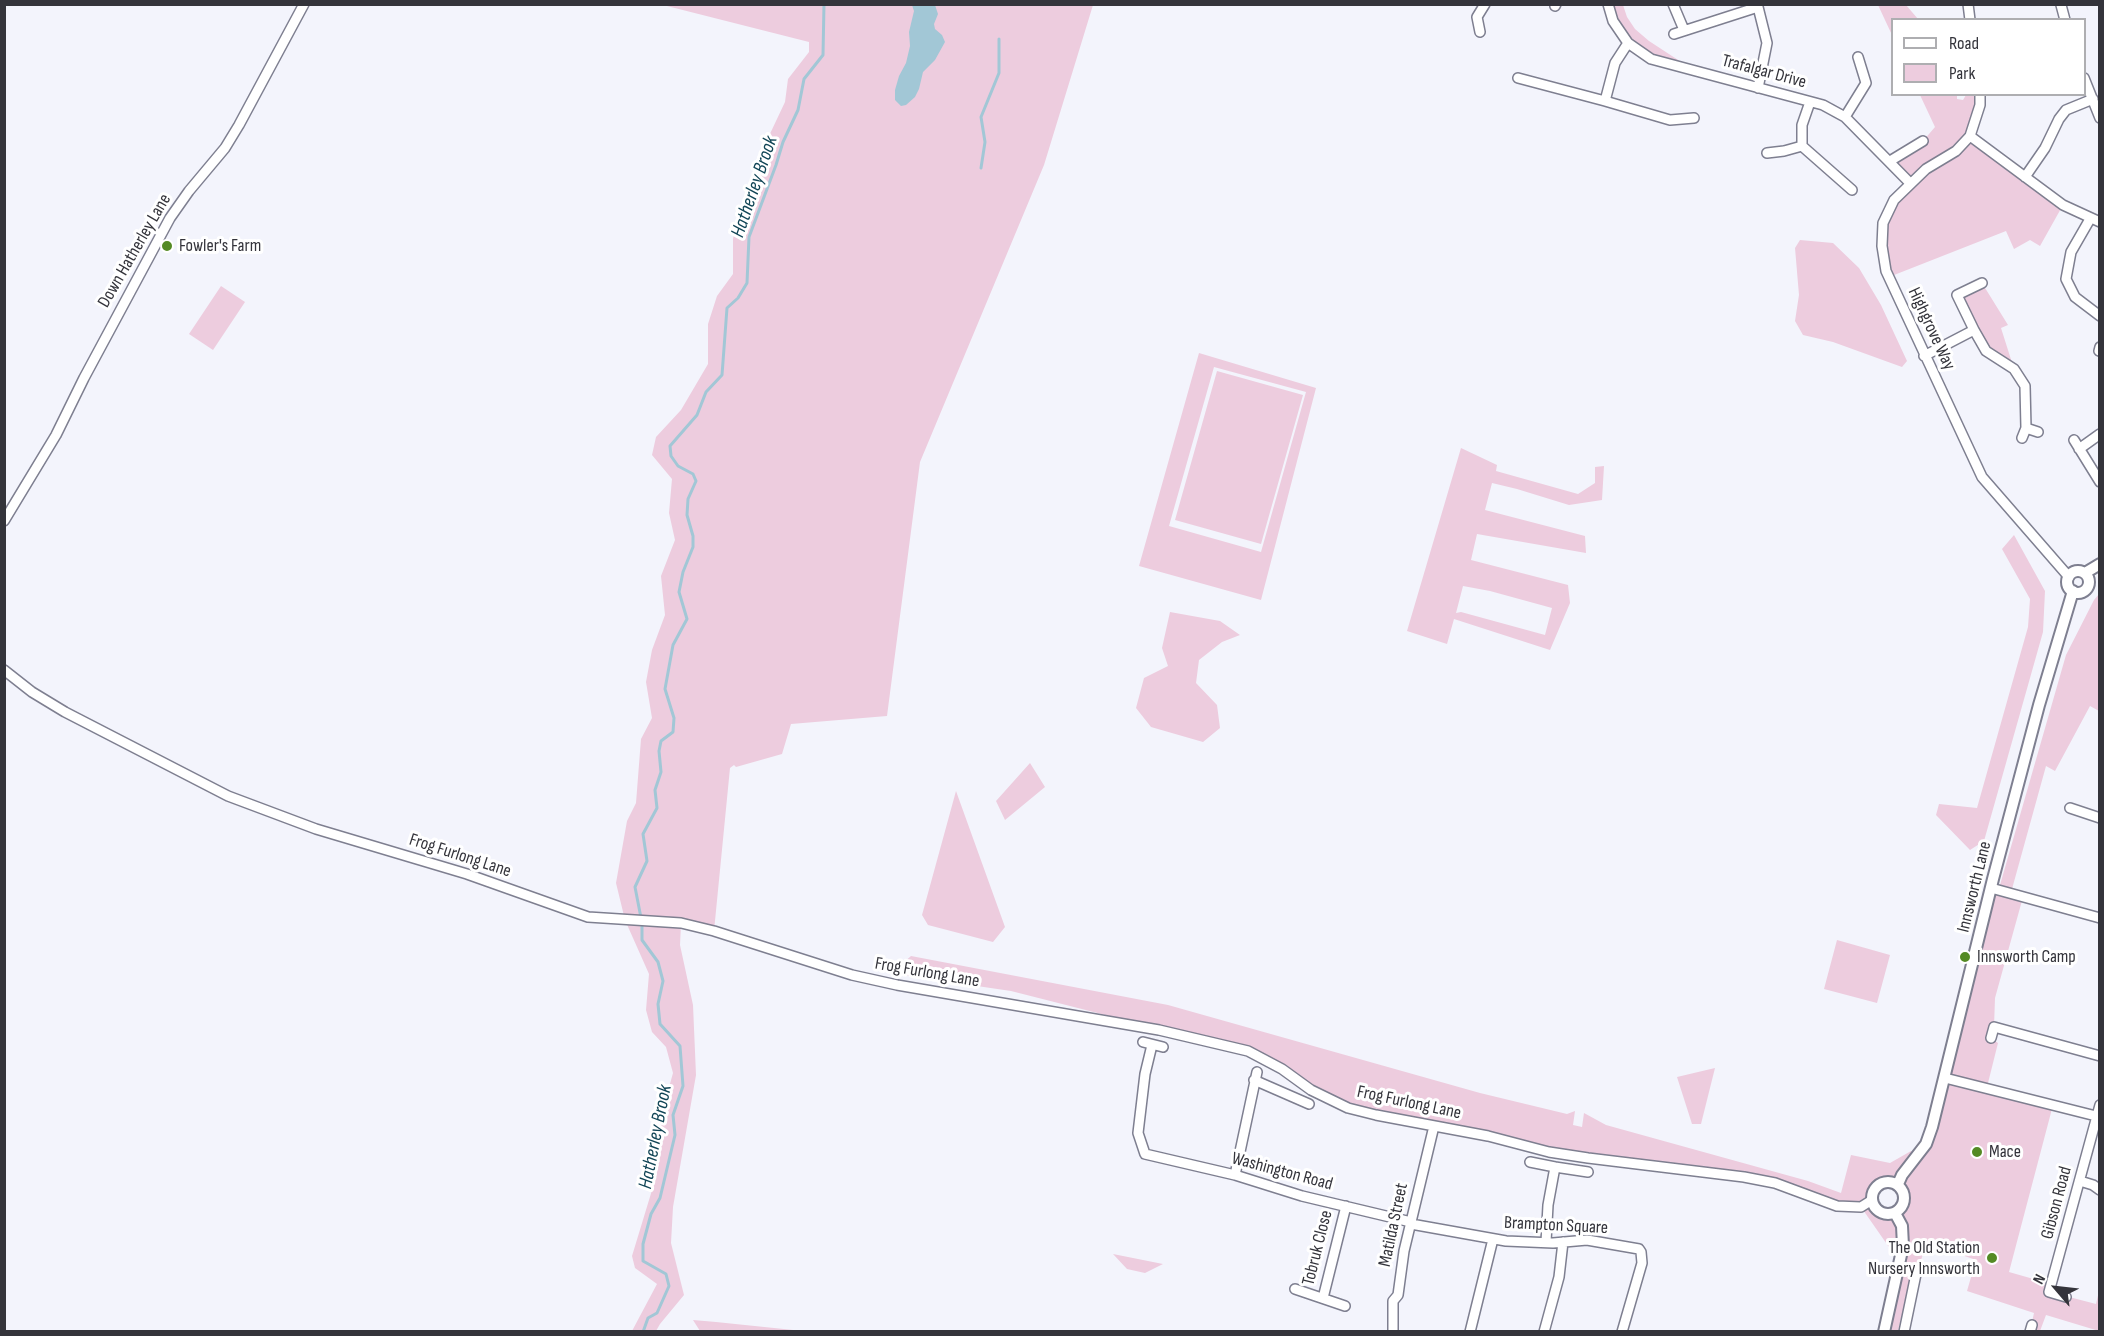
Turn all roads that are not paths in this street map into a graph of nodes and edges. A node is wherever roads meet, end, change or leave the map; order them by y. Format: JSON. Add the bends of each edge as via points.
{"nodes":[{"id":1,"x":304,"y":4,"type":"edge"},
{"id":2,"x":1485,"y":4,"type":"edge"},
{"id":3,"x":1608,"y":4,"type":"edge"},
{"id":4,"x":1673,"y":4,"type":"edge"},
{"id":5,"x":1762,"y":6,"type":"edge"},
{"id":6,"x":1684,"y":30,"type":"junction"},
{"id":7,"x":1480,"y":32,"type":"dead end"},
{"id":8,"x":1674,"y":34,"type":"dead end"},
{"id":9,"x":1628,"y":43,"type":"junction"},
{"id":10,"x":1858,"y":57,"type":"dead end"},
{"id":11,"x":1533,"y":70,"type":"dead end"},
{"id":12,"x":1518,"y":78,"type":"dead end"},
{"id":13,"x":1530,"y":81,"type":"junction"},
{"id":14,"x":2086,"y":81,"type":"edge"},
{"id":15,"x":1758,"y":88,"type":"junction"},
{"id":16,"x":1980,"y":96,"type":"edge"},
{"id":17,"x":2093,"y":99,"type":"junction"},
{"id":18,"x":1605,"y":101,"type":"junction"},
{"id":19,"x":1810,"y":102,"type":"junction"},
{"id":20,"x":1845,"y":117,"type":"junction"},
{"id":21,"x":1694,"y":118,"type":"dead end"},
{"id":22,"x":2100,"y":118,"type":"edge"},
{"id":23,"x":1682,"y":119,"type":"junction"},
{"id":24,"x":1685,"y":131,"type":"dead end"},
{"id":25,"x":1971,"y":136,"type":"junction"},
{"id":26,"x":1923,"y":141,"type":"dead end"},
{"id":27,"x":1802,"y":146,"type":"junction"},
{"id":28,"x":1767,"y":153,"type":"dead end"},
{"id":29,"x":1890,"y":161,"type":"junction"},
{"id":30,"x":1851,"y":175,"type":"dead end"},
{"id":31,"x":2025,"y":177,"type":"junction"},
{"id":32,"x":1843,"y":182,"type":"junction"},
{"id":33,"x":1910,"y":183,"type":"junction"},
{"id":34,"x":1852,"y":190,"type":"dead end"},
{"id":35,"x":2095,"y":220,"type":"edge"},
{"id":36,"x":1982,"y":283,"type":"dead end"},
{"id":37,"x":1957,"y":295,"type":"junction"},
{"id":38,"x":1946,"y":300,"type":"dead end"},
{"id":39,"x":2100,"y":316,"type":"edge"},
{"id":40,"x":1974,"y":330,"type":"junction"},
{"id":41,"x":1924,"y":356,"type":"junction"},
{"id":42,"x":2026,"y":428,"type":"junction"},
{"id":43,"x":2038,"y":432,"type":"dead end"},
{"id":44,"x":2100,"y":434,"type":"edge"},
{"id":45,"x":2022,"y":438,"type":"dead end"},
{"id":46,"x":2100,"y":482,"type":"edge"},
{"id":47,"x":4,"y":521,"type":"edge"},
{"id":48,"x":2100,"y":564,"type":"edge"},
{"id":49,"x":2085,"y":573,"type":"junction"},
{"id":50,"x":2069,"y":577,"type":"junction"},
{"id":51,"x":2073,"y":591,"type":"junction"},
{"id":52,"x":4,"y":670,"type":"edge"},
{"id":53,"x":2070,"y":808,"type":"dead end"},
{"id":54,"x":2100,"y":818,"type":"edge"},
{"id":55,"x":1991,"y":888,"type":"junction"},
{"id":56,"x":2100,"y":918,"type":"edge"},
{"id":57,"x":1991,"y":1038,"type":"dead end"},
{"id":58,"x":1164,"y":1047,"type":"dead end"},
{"id":59,"x":2100,"y":1056,"type":"edge"},
{"id":60,"x":1945,"y":1078,"type":"junction"},
{"id":61,"x":1309,"y":1104,"type":"dead end"},
{"id":62,"x":2100,"y":1105,"type":"edge"},
{"id":63,"x":2096,"y":1116,"type":"junction"},
{"id":64,"x":1434,"y":1126,"type":"junction"},
{"id":65,"x":1530,"y":1162,"type":"dead end"},
{"id":66,"x":1555,"y":1167,"type":"junction"},
{"id":67,"x":1588,"y":1172,"type":"dead end"},
{"id":68,"x":1235,"y":1175,"type":"junction"},
{"id":69,"x":2080,"y":1181,"type":"junction"},
{"id":70,"x":1898,"y":1184,"type":"junction"},
{"id":71,"x":2100,"y":1190,"type":"edge"},
{"id":72,"x":1872,"y":1200,"type":"junction"},
{"id":73,"x":1346,"y":1206,"type":"junction"},
{"id":74,"x":1895,"y":1213,"type":"junction"},
{"id":75,"x":1411,"y":1223,"type":"junction"},
{"id":76,"x":1493,"y":1239,"type":"junction"},
{"id":77,"x":1546,"y":1242,"type":"junction"},
{"id":78,"x":1563,"y":1242,"type":"junction"},
{"id":79,"x":1916,"y":1274,"type":"dead end"},
{"id":80,"x":1295,"y":1288,"type":"dead end"},
{"id":81,"x":2049,"y":1292,"type":"junction"},
{"id":82,"x":2066,"y":1297,"type":"dead end"},
{"id":83,"x":1323,"y":1298,"type":"junction"},
{"id":84,"x":2045,"y":1303,"type":"dead end"},
{"id":85,"x":1345,"y":1306,"type":"dead end"},
{"id":86,"x":1393,"y":1332,"type":"edge"},
{"id":87,"x":1470,"y":1332,"type":"edge"},
{"id":88,"x":1544,"y":1332,"type":"edge"},
{"id":89,"x":1622,"y":1332,"type":"edge"},
{"id":90,"x":1884,"y":1332,"type":"edge"},
{"id":91,"x":1904,"y":1332,"type":"edge"}],
"edges":[{"from":1,"to":47,"type":"street","name":"Down Hatherley Lane","via":[[225,148],[170,218],[56,435]]},
{"from":2,"to":7,"type":"street","via":[[1473,17]]},
{"from":3,"to":9,"type":"street","name":"Trafalgar Drive","via":[[1613,21]]},
{"from":4,"to":6,"type":"street"},
{"from":5,"to":6,"type":"street"},
{"from":5,"to":15,"type":"street","via":[[1767,43]]},
{"from":6,"to":8,"type":"street"},
{"from":9,"to":15,"type":"street","name":"Trafalgar Drive","via":[[1651,59]]},
{"from":9,"to":18,"type":"street","via":[[1615,63]]},
{"from":10,"to":20,"type":"street","via":[[1866,83]]},
{"from":11,"to":13,"type":"street"},
{"from":12,"to":13,"type":"street"},
{"from":13,"to":18,"type":"street"},
{"from":14,"to":17,"type":"street"},
{"from":15,"to":19,"type":"street","name":"Trafalgar Drive"},
{"from":16,"to":25,"type":"street"},
{"from":17,"to":22,"type":"street"},
{"from":17,"to":31,"type":"street","via":[[2066,110]]},
{"from":18,"to":23,"type":"street","via":[[1670,120]]},
{"from":19,"to":20,"type":"street","name":"Trafalgar Drive"},
{"from":19,"to":27,"type":"street","via":[[1802,125]]},
{"from":20,"to":29,"type":"street","name":"Trafalgar Drive"},
{"from":21,"to":23,"type":"street"},
{"from":23,"to":24,"type":"street"},
{"from":25,"to":31,"type":"street"},
{"from":25,"to":33,"type":"street","name":"Highgrove Way"},
{"from":26,"to":29,"type":"street"},
{"from":27,"to":28,"type":"street"},
{"from":27,"to":32,"type":"street"},
{"from":29,"to":33,"type":"street","name":"Trafalgar Drive"},
{"from":30,"to":32,"type":"street"},
{"from":31,"to":35,"type":"street","via":[[2063,205]]},
{"from":32,"to":34,"type":"street"},
{"from":33,"to":41,"type":"street","name":"Highgrove Way","via":[[1894,200],[1883,223],[1882,246],[1886,271]]},
{"from":35,"to":39,"type":"street","via":[[2071,252],[2067,279],[2075,297]]},
{"from":36,"to":37,"type":"street"},
{"from":37,"to":38,"type":"street"},
{"from":37,"to":40,"type":"street"},
{"from":40,"to":41,"type":"street"},
{"from":40,"to":42,"type":"street","via":[[1986,351],[2014,369],[2025,386]]},
{"from":41,"to":50,"type":"street","name":"Highgrove Way","via":[[1982,477]]},
{"from":42,"to":43,"type":"street"},
{"from":42,"to":45,"type":"street"},
{"from":44,"to":46,"type":"street","via":[[2077,445]]},
{"from":48,"to":49,"type":"street"},
{"from":49,"to":50,"type":"street","via":[[2074,572]]},
{"from":49,"to":51,"type":"street","via":[[2088,586],[2082,592]]},
{"from":50,"to":51,"type":"street","via":[[2068,585]]},
{"from":51,"to":55,"type":"street","name":"Innsworth Lane"},
{"from":52,"to":64,"type":"street","name":"Frog Furlong Lane","via":[[64,712],[228,796],[316,829],[467,874],[588,916],[681,923],[852,975],[1159,1030],[1248,1051],[1311,1090],[1348,1107]]},
{"from":53,"to":54,"type":"street"},
{"from":55,"to":56,"type":"street"},
{"from":55,"to":60,"type":"street","name":"Innsworth Lane"},
{"from":57,"to":59,"type":"street","via":[[1994,1027]]},
{"from":58,"to":68,"type":"street","name":"Washington Road","via":[[1147,1043],[1138,1133],[1144,1154]]},
{"from":60,"to":63,"type":"street"},
{"from":60,"to":70,"type":"street","name":"Innsworth Lane","via":[[1926,1144]]},
{"from":61,"to":68,"type":"street","via":[[1256,1076]]},
{"from":62,"to":63,"type":"street","name":"Gibson Road"},
{"from":63,"to":69,"type":"street","name":"Gibson Road"},
{"from":64,"to":72,"type":"street","name":"Frog Furlong Lane","via":[[1588,1158],[1775,1183],[1837,1206],[1861,1207]]},
{"from":64,"to":75,"type":"street","name":"Matilda Street"},
{"from":65,"to":66,"type":"street"},
{"from":66,"to":67,"type":"street"},
{"from":66,"to":77,"type":"street"},
{"from":68,"to":73,"type":"street","name":"Washington Road"},
{"from":69,"to":71,"type":"street"},
{"from":69,"to":81,"type":"street","name":"Gibson Road"},
{"from":70,"to":72,"type":"street","via":[[1889,1181],[1878,1185]]},
{"from":70,"to":74,"type":"street","via":[[1905,1197]]},
{"from":72,"to":74,"type":"street","via":[[1879,1211]]},
{"from":73,"to":75,"type":"street","name":"Washington Road"},
{"from":73,"to":83,"type":"street","name":"Tobruk Close"},
{"from":74,"to":90,"type":"street","via":[[1902,1226],[1903,1246]]},
{"from":75,"to":76,"type":"street","name":"Brampton Square"},
{"from":75,"to":86,"type":"street","name":"Matilda Street","via":[[1394,1301]]},
{"from":76,"to":77,"type":"street","name":"Brampton Square"},
{"from":76,"to":87,"type":"street","name":"Brampton Square"},
{"from":77,"to":78,"type":"street","name":"Brampton Square"},
{"from":78,"to":88,"type":"street","via":[[1559,1277]]},
{"from":78,"to":89,"type":"street","name":"Brampton Square","via":[[1587,1240],[1641,1252],[1642,1263]]},
{"from":79,"to":91,"type":"street"},
{"from":80,"to":83,"type":"street","name":"Tobruk Close"},
{"from":81,"to":82,"type":"street"},
{"from":81,"to":84,"type":"street","name":"Gibson Road"},
{"from":83,"to":85,"type":"street","name":"Tobruk Close"}]}
